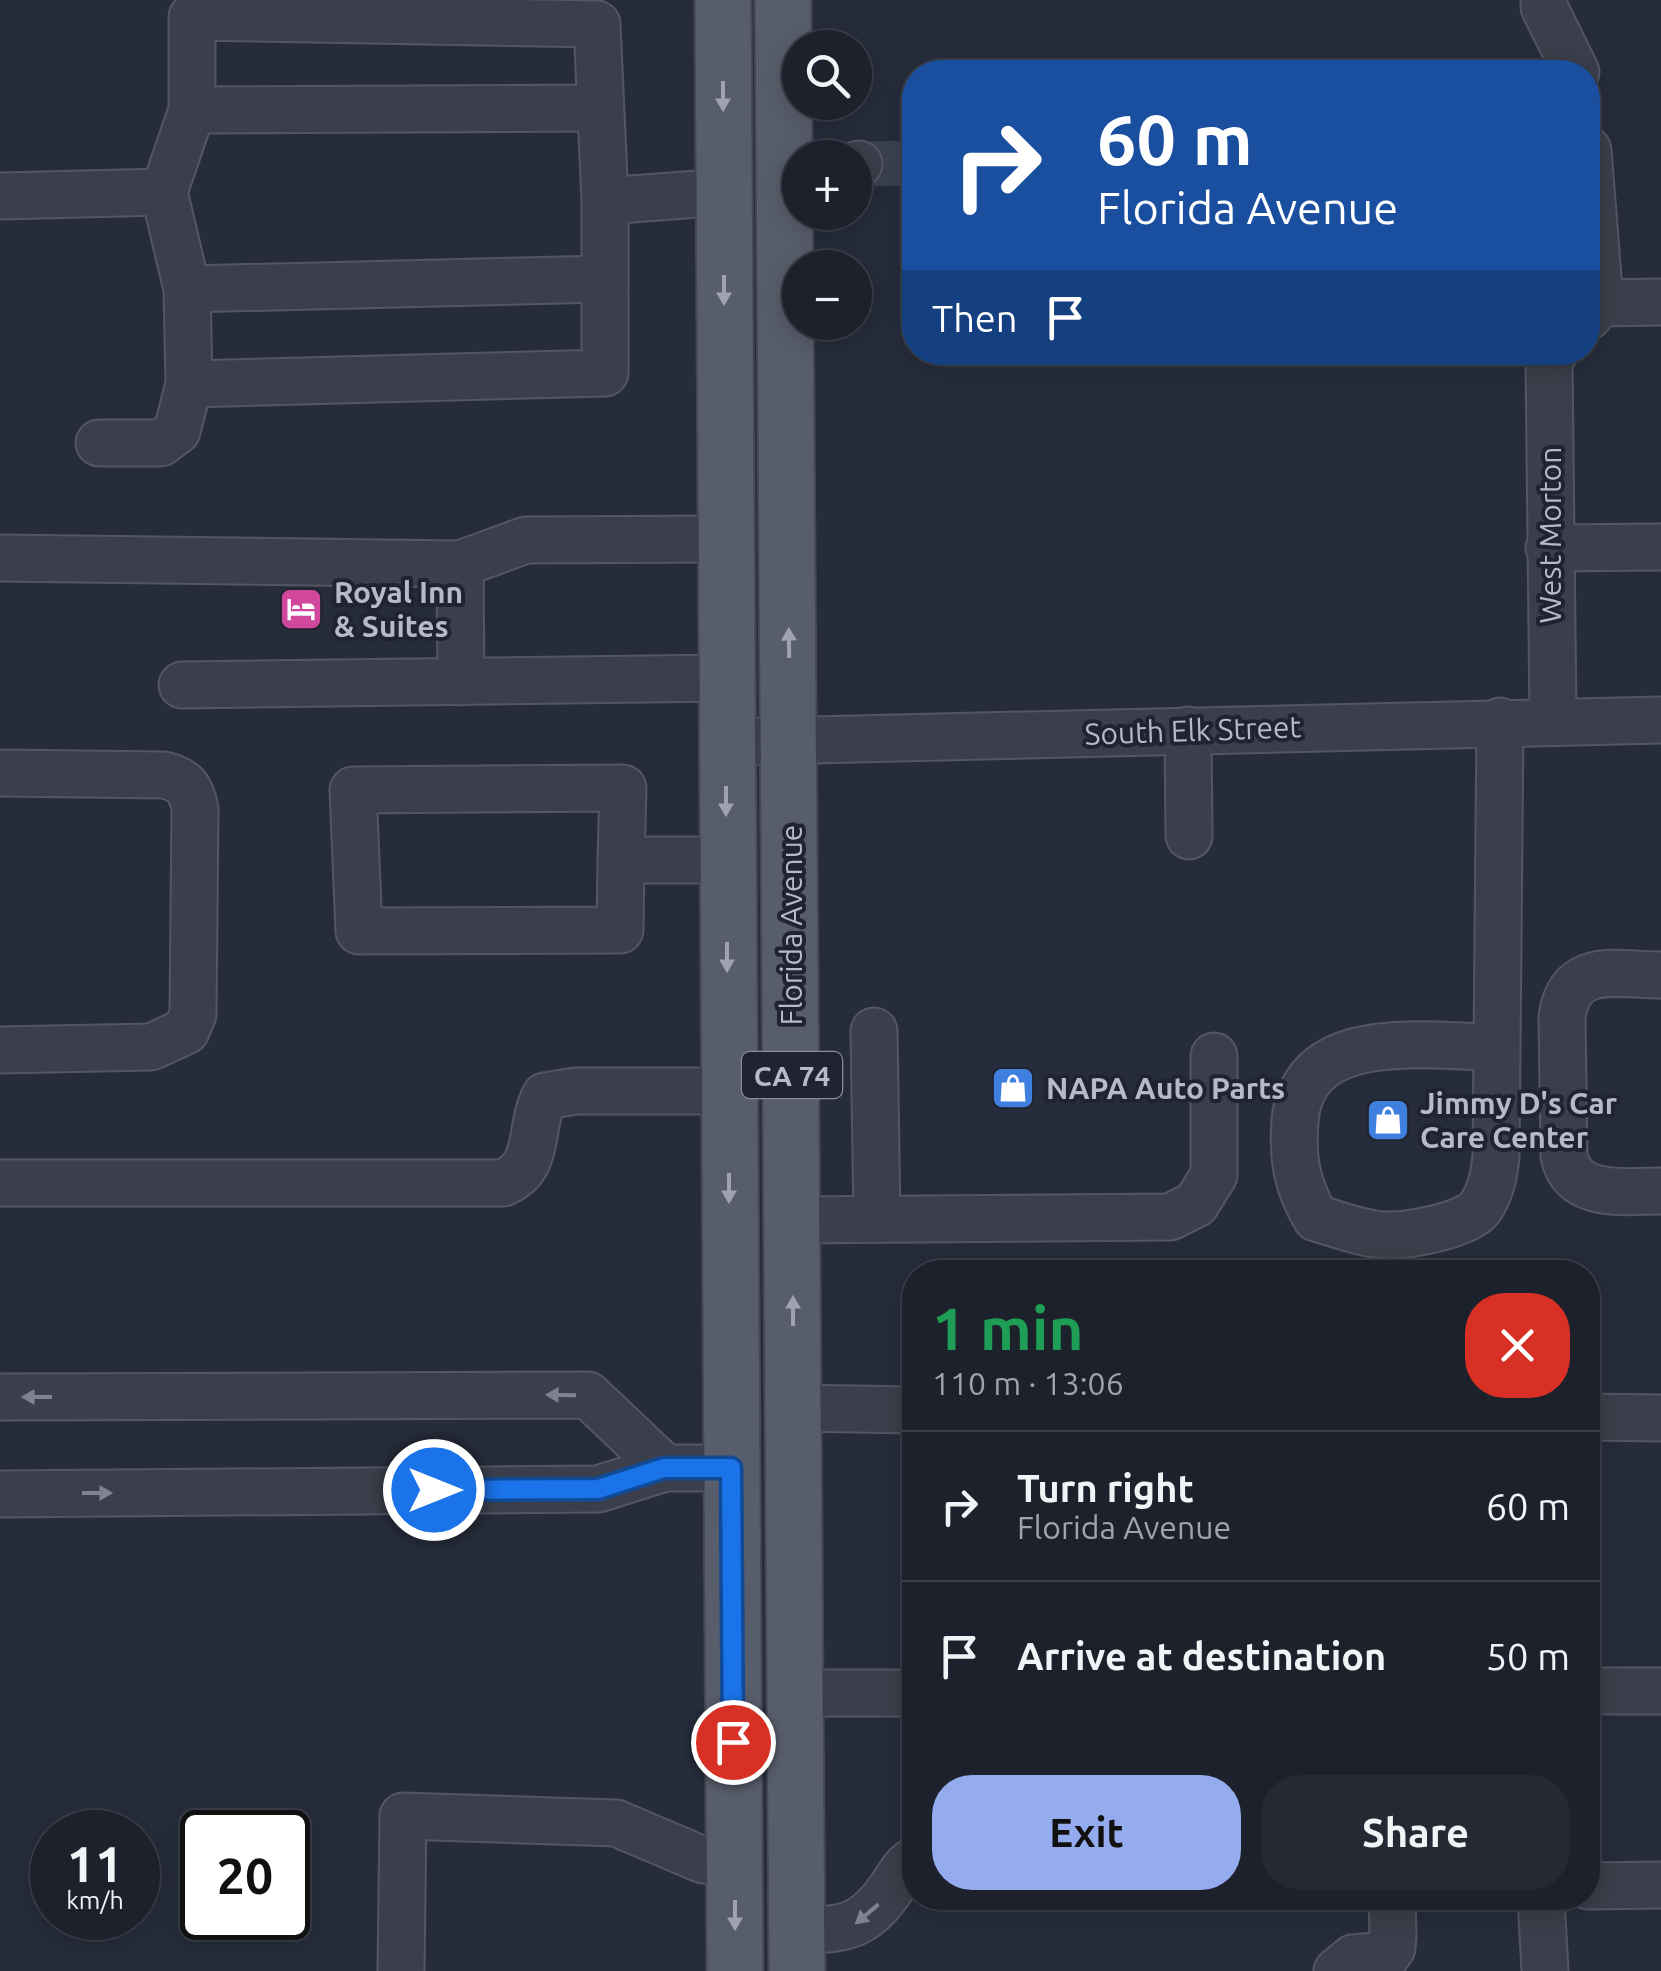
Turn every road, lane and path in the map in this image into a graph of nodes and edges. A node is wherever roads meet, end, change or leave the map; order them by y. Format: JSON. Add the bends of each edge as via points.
{"nodes":[{"id":1,"x":722,"y":0,"type":"edge"},
{"id":2,"x":783,"y":0,"type":"edge"},
{"id":3,"x":1544,"y":0,"type":"edge"},
{"id":4,"x":191,"y":8,"type":"edge"},
{"id":5,"x":1570,"y":60,"type":"edge"},
{"id":6,"x":600,"y":108,"type":"junction"},
{"id":7,"x":192,"y":110,"type":"junction"},
{"id":8,"x":790,"y":140,"type":"edge"},
{"id":9,"x":164,"y":192,"type":"junction"},
{"id":10,"x":724,"y":192,"type":"junction"},
{"id":11,"x":0,"y":196,"type":"edge"},
{"id":12,"x":604,"y":201,"type":"junction"},
{"id":13,"x":792,"y":230,"type":"edge"},
{"id":14,"x":604,"y":279,"type":"junction"},
{"id":15,"x":188,"y":289,"type":"junction"},
{"id":16,"x":1661,"y":302,"type":"edge"},
{"id":17,"x":1600,"y":309,"type":"edge"},
{"id":18,"x":1549,"y":365,"type":"edge"},
{"id":19,"x":188,"y":384,"type":"junction"},
{"id":20,"x":99,"y":442,"type":"dead end"},
{"id":21,"x":726,"y":539,"type":"junction"},
{"id":22,"x":1661,"y":547,"type":"edge"},
{"id":23,"x":1549,"y":548,"type":"junction"},
{"id":24,"x":0,"y":558,"type":"edge"},
{"id":25,"x":460,"y":564,"type":"junction"},
{"id":26,"x":726,"y":678,"type":"junction"},
{"id":27,"x":461,"y":682,"type":"junction"},
{"id":28,"x":182,"y":685,"type":"dead end"},
{"id":29,"x":1553,"y":720,"type":"junction"},
{"id":30,"x":1661,"y":720,"type":"edge"},
{"id":31,"x":1500,"y":722,"type":"junction"},
{"id":32,"x":1188,"y":730,"type":"junction"},
{"id":33,"x":790,"y":741,"type":"junction"},
{"id":34,"x":726,"y":742,"type":"junction"},
{"id":35,"x":0,"y":773,"type":"edge"},
{"id":36,"x":1189,"y":836,"type":"dead end"},
{"id":37,"x":621,"y":860,"type":"junction"},
{"id":38,"x":726,"y":860,"type":"junction"},
{"id":39,"x":1661,"y":975,"type":"edge"},
{"id":40,"x":874,"y":1031,"type":"dead end"},
{"id":41,"x":1496,"y":1048,"type":"junction"},
{"id":42,"x":0,"y":1050,"type":"edge"},
{"id":43,"x":1214,"y":1056,"type":"dead end"},
{"id":44,"x":728,"y":1091,"type":"junction"},
{"id":45,"x":0,"y":1184,"type":"edge"},
{"id":46,"x":1661,"y":1191,"type":"edge"},
{"id":47,"x":877,"y":1219,"type":"junction"},
{"id":48,"x":793,"y":1220,"type":"junction"},
{"id":49,"x":0,"y":1397,"type":"edge"},
{"id":50,"x":794,"y":1408,"type":"junction"},
{"id":51,"x":902,"y":1410,"type":"edge"},
{"id":52,"x":1600,"y":1418,"type":"edge"},
{"id":53,"x":1661,"y":1418,"type":"edge"},
{"id":54,"x":664,"y":1468,"type":"junction"},
{"id":55,"x":731,"y":1468,"type":"junction"},
{"id":56,"x":0,"y":1494,"type":"edge"},
{"id":57,"x":1600,"y":1691,"type":"edge"},
{"id":58,"x":1661,"y":1691,"type":"edge"},
{"id":59,"x":902,"y":1692,"type":"edge"},
{"id":60,"x":796,"y":1693,"type":"junction"},
{"id":61,"x":1600,"y":1854,"type":"edge"},
{"id":62,"x":1661,"y":1854,"type":"edge"},
{"id":63,"x":734,"y":1860,"type":"junction"},
{"id":64,"x":902,"y":1871,"type":"edge"},
{"id":65,"x":1661,"y":1884,"type":"edge"},
{"id":66,"x":1600,"y":1886,"type":"edge"},
{"id":67,"x":1392,"y":1910,"type":"edge"},
{"id":68,"x":1542,"y":1910,"type":"edge"},
{"id":69,"x":793,"y":1958,"type":"edge"},
{"id":70,"x":401,"y":1971,"type":"edge"},
{"id":71,"x":735,"y":1971,"type":"edge"},
{"id":72,"x":1337,"y":1971,"type":"edge"},
{"id":73,"x":1544,"y":1971,"type":"edge"}],
"edges":[{"from":1,"to":10,"type":"main road","one_way":true},
{"from":2,"to":8,"type":"main road","name":"Florida Avenue","number":"CA 74"},
{"from":3,"to":5,"type":"street"},
{"from":4,"to":6,"type":"street","via":[[597,24]]},
{"from":4,"to":7,"type":"street"},
{"from":6,"to":7,"type":"street"},
{"from":6,"to":12,"type":"street"},
{"from":7,"to":9,"type":"street"},
{"from":9,"to":11,"type":"street"},
{"from":9,"to":15,"type":"street"},
{"from":10,"to":12,"type":"street"},
{"from":10,"to":21,"type":"main road","one_way":true},
{"from":12,"to":14,"type":"street"},
{"from":33,"to":13,"type":"main road","name":"Florida Avenue","number":"CA 74","one_way":true},
{"from":14,"to":15,"type":"street"},
{"from":14,"to":19,"type":"street","via":[[605,373]]},
{"from":15,"to":19,"type":"street"},
{"from":16,"to":17,"type":"street"},
{"from":18,"to":23,"type":"street","name":"West Morton"},
{"from":19,"to":20,"type":"street","via":[[177,431],[161,442]]},
{"from":21,"to":25,"type":"street","via":[[526,540]]},
{"from":21,"to":26,"type":"main road"},
{"from":22,"to":23,"type":"street"},
{"from":23,"to":29,"type":"street","name":"West Morton"},
{"from":24,"to":25,"type":"street"},
{"from":25,"to":27,"type":"street"},
{"from":26,"to":27,"type":"street"},
{"from":26,"to":34,"type":"main road"},
{"from":27,"to":28,"type":"street"},
{"from":29,"to":30,"type":"street","name":"South Elk Street"},
{"from":29,"to":31,"type":"street","name":"South Elk Street"},
{"from":31,"to":32,"type":"street","name":"South Elk Street"},
{"from":31,"to":41,"type":"street"},
{"from":32,"to":33,"type":"street","name":"South Elk Street"},
{"from":32,"to":36,"type":"street"},
{"from":33,"to":34,"type":"street","name":"South Elk Street"},
{"from":33,"to":48,"type":"main road","name":"Florida Avenue","number":"CA 74"},
{"from":34,"to":38,"type":"main road","one_way":true},
{"from":35,"to":42,"type":"street","via":[[164,775],[191,790],[194,808],[194,1014],[186,1032],[152,1047]]},
{"from":37,"to":37,"type":"street","via":[[622,788],[353,790],[360,931],[620,930]]},
{"from":37,"to":38,"type":"street"},
{"from":38,"to":44,"type":"main road","one_way":true},
{"from":39,"to":46,"type":"street","via":[[1579,980],[1562,1017],[1566,1165],[1596,1189]]},
{"from":40,"to":47,"type":"street"},
{"from":41,"to":41,"type":"street","via":[[1496,1156],[1478,1211],[1453,1224],[1384,1235],[1316,1218],[1299,1189],[1293,1140],[1296,1102],[1318,1067],[1343,1054],[1386,1046]]},
{"from":43,"to":47,"type":"street","via":[[1214,1174],[1196,1204],[1170,1217]]},
{"from":44,"to":45,"type":"street","via":[[545,1096],[536,1114],[532,1158],[518,1177],[503,1183]]},
{"from":44,"to":55,"type":"main road","one_way":true},
{"from":47,"to":48,"type":"street"},
{"from":50,"to":48,"type":"main road","name":"Florida Avenue","number":"CA 74","one_way":true},
{"from":54,"to":49,"type":"street","one_way":true,"via":[[588,1396]]},
{"from":50,"to":51,"type":"street"},
{"from":50,"to":60,"type":"main road","name":"Florida Avenue","number":"CA 74"},
{"from":52,"to":53,"type":"street"},
{"from":54,"to":55,"type":"street"},
{"from":56,"to":54,"type":"street","one_way":true,"via":[[598,1489]]},
{"from":55,"to":63,"type":"main road"},
{"from":55,"to":69,"type":"main road","via":[[756,1470],[764,1509],[772,1892]]},
{"from":57,"to":58,"type":"street"},
{"from":59,"to":60,"type":"street"},
{"from":60,"to":69,"type":"main road","name":"Florida Avenue","number":"CA 74"},
{"from":61,"to":62,"type":"street"},
{"from":63,"to":70,"type":"street","via":[[704,1860],[616,1823],[402,1816]]},
{"from":63,"to":71,"type":"main road","one_way":true},
{"from":64,"to":69,"type":"street","one_way":true,"via":[[858,1924]]},
{"from":65,"to":66,"type":"street"},
{"from":67,"to":72,"type":"street","via":[[1387,1955],[1353,1958]]},
{"from":68,"to":73,"type":"street"}]}
